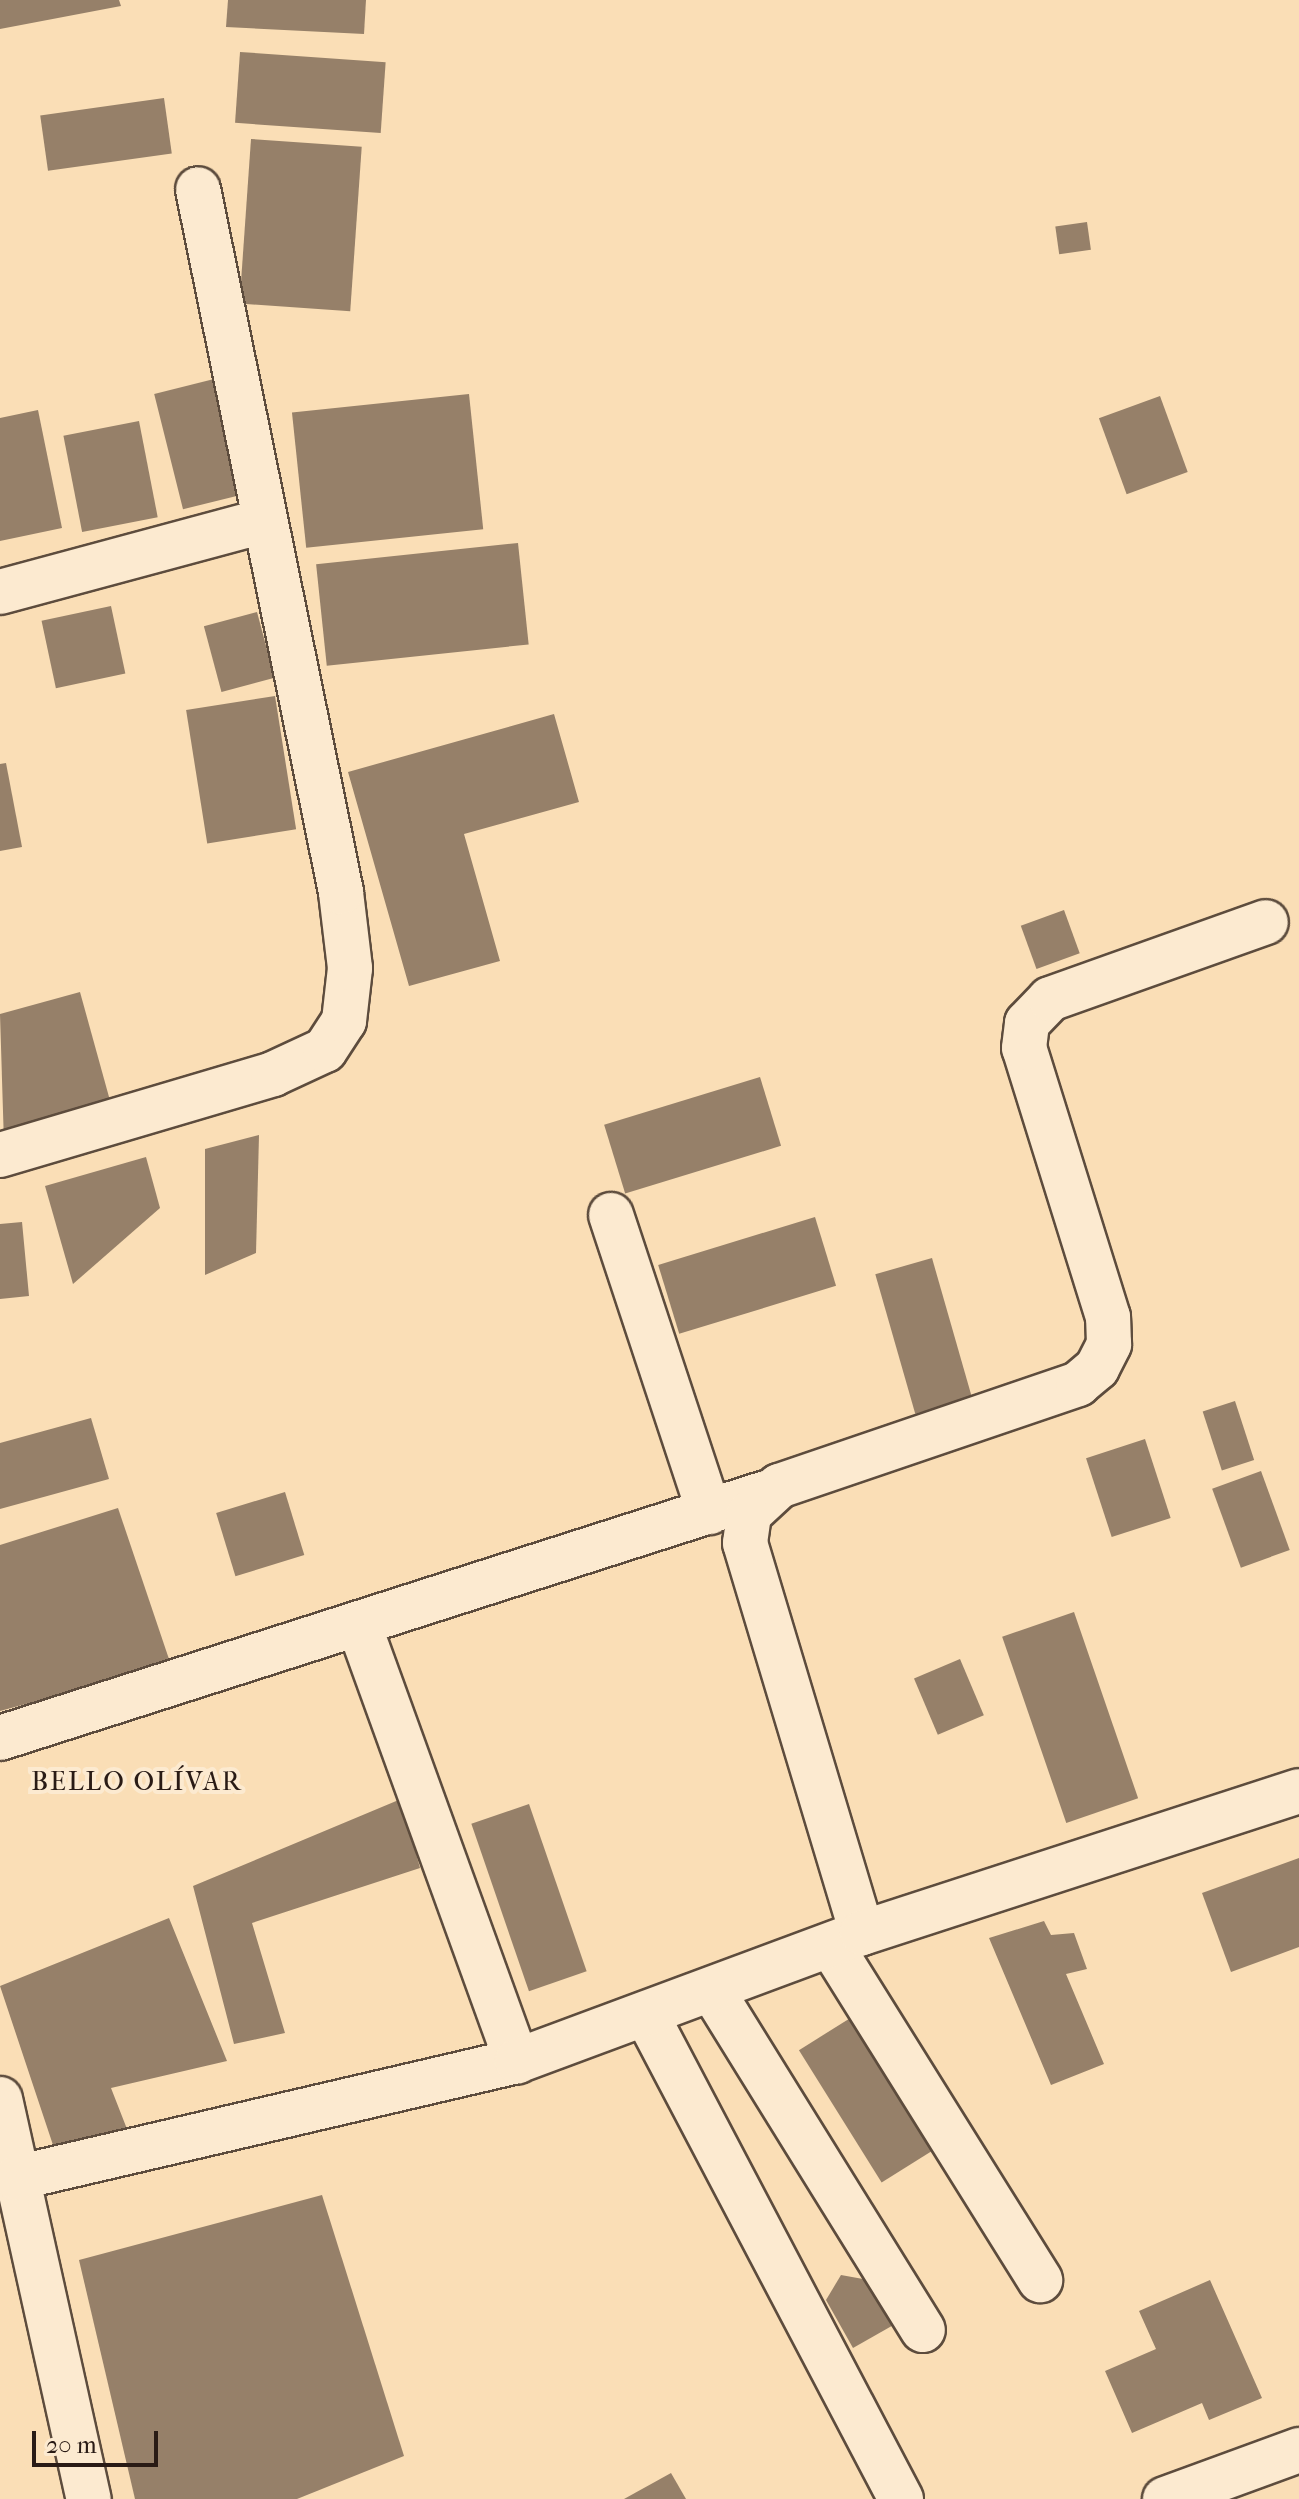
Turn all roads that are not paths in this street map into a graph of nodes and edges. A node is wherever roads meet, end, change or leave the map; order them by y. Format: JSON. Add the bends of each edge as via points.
{"nodes":[{"id":1,"x":198,"y":189,"type":"dead end"},
{"id":2,"x":263,"y":521,"type":"junction"},
{"id":3,"x":0,"y":592,"type":"edge"},
{"id":4,"x":1266,"y":922,"type":"dead end"},
{"id":5,"x":0,"y":1155,"type":"edge"},
{"id":6,"x":611,"y":1215,"type":"dead end"},
{"id":7,"x":766,"y":1493,"type":"junction"},
{"id":8,"x":709,"y":1512,"type":"junction"},
{"id":9,"x":360,"y":1628,"type":"junction"},
{"id":10,"x":0,"y":1738,"type":"edge"},
{"id":11,"x":1299,"y":1791,"type":"edge"},
{"id":12,"x":847,"y":1940,"type":"junction"},
{"id":13,"x":712,"y":1990,"type":"junction"},
{"id":14,"x":646,"y":2014,"type":"junction"},
{"id":15,"x":517,"y":2061,"type":"junction"},
{"id":16,"x":0,"y":2099,"type":"edge"},
{"id":17,"x":16,"y":2178,"type":"junction"},
{"id":18,"x":1040,"y":2280,"type":"dead end"},
{"id":19,"x":923,"y":2330,"type":"dead end"},
{"id":20,"x":1299,"y":2450,"type":"edge"},
{"id":21,"x":89,"y":2499,"type":"edge"},
{"id":22,"x":901,"y":2499,"type":"edge"},
{"id":23,"x":1165,"y":2499,"type":"edge"}],
"edges":[{"from":1,"to":2,"type":"street"},
{"from":2,"to":3,"type":"street"},
{"from":2,"to":5,"type":"street","via":[[341,892],[350,968],[344,1021],[325,1050],[273,1074]]},
{"from":4,"to":7,"type":"street","via":[[1050,999],[1027,1023],[1024,1048],[1108,1317],[1109,1344],[1097,1368],[1078,1384]]},
{"from":6,"to":8,"type":"street"},
{"from":7,"to":8,"type":"street"},
{"from":7,"to":12,"type":"street","via":[[749,1514],[745,1543]]},
{"from":8,"to":9,"type":"street"},
{"from":9,"to":10,"type":"street"},
{"from":9,"to":15,"type":"street"},
{"from":11,"to":12,"type":"street"},
{"from":12,"to":13,"type":"street"},
{"from":12,"to":18,"type":"street"},
{"from":13,"to":14,"type":"street"},
{"from":13,"to":19,"type":"street"},
{"from":14,"to":15,"type":"street"},
{"from":14,"to":22,"type":"street"},
{"from":15,"to":17,"type":"street"},
{"from":16,"to":17,"type":"street"},
{"from":17,"to":21,"type":"street"},
{"from":20,"to":23,"type":"street"}]}
